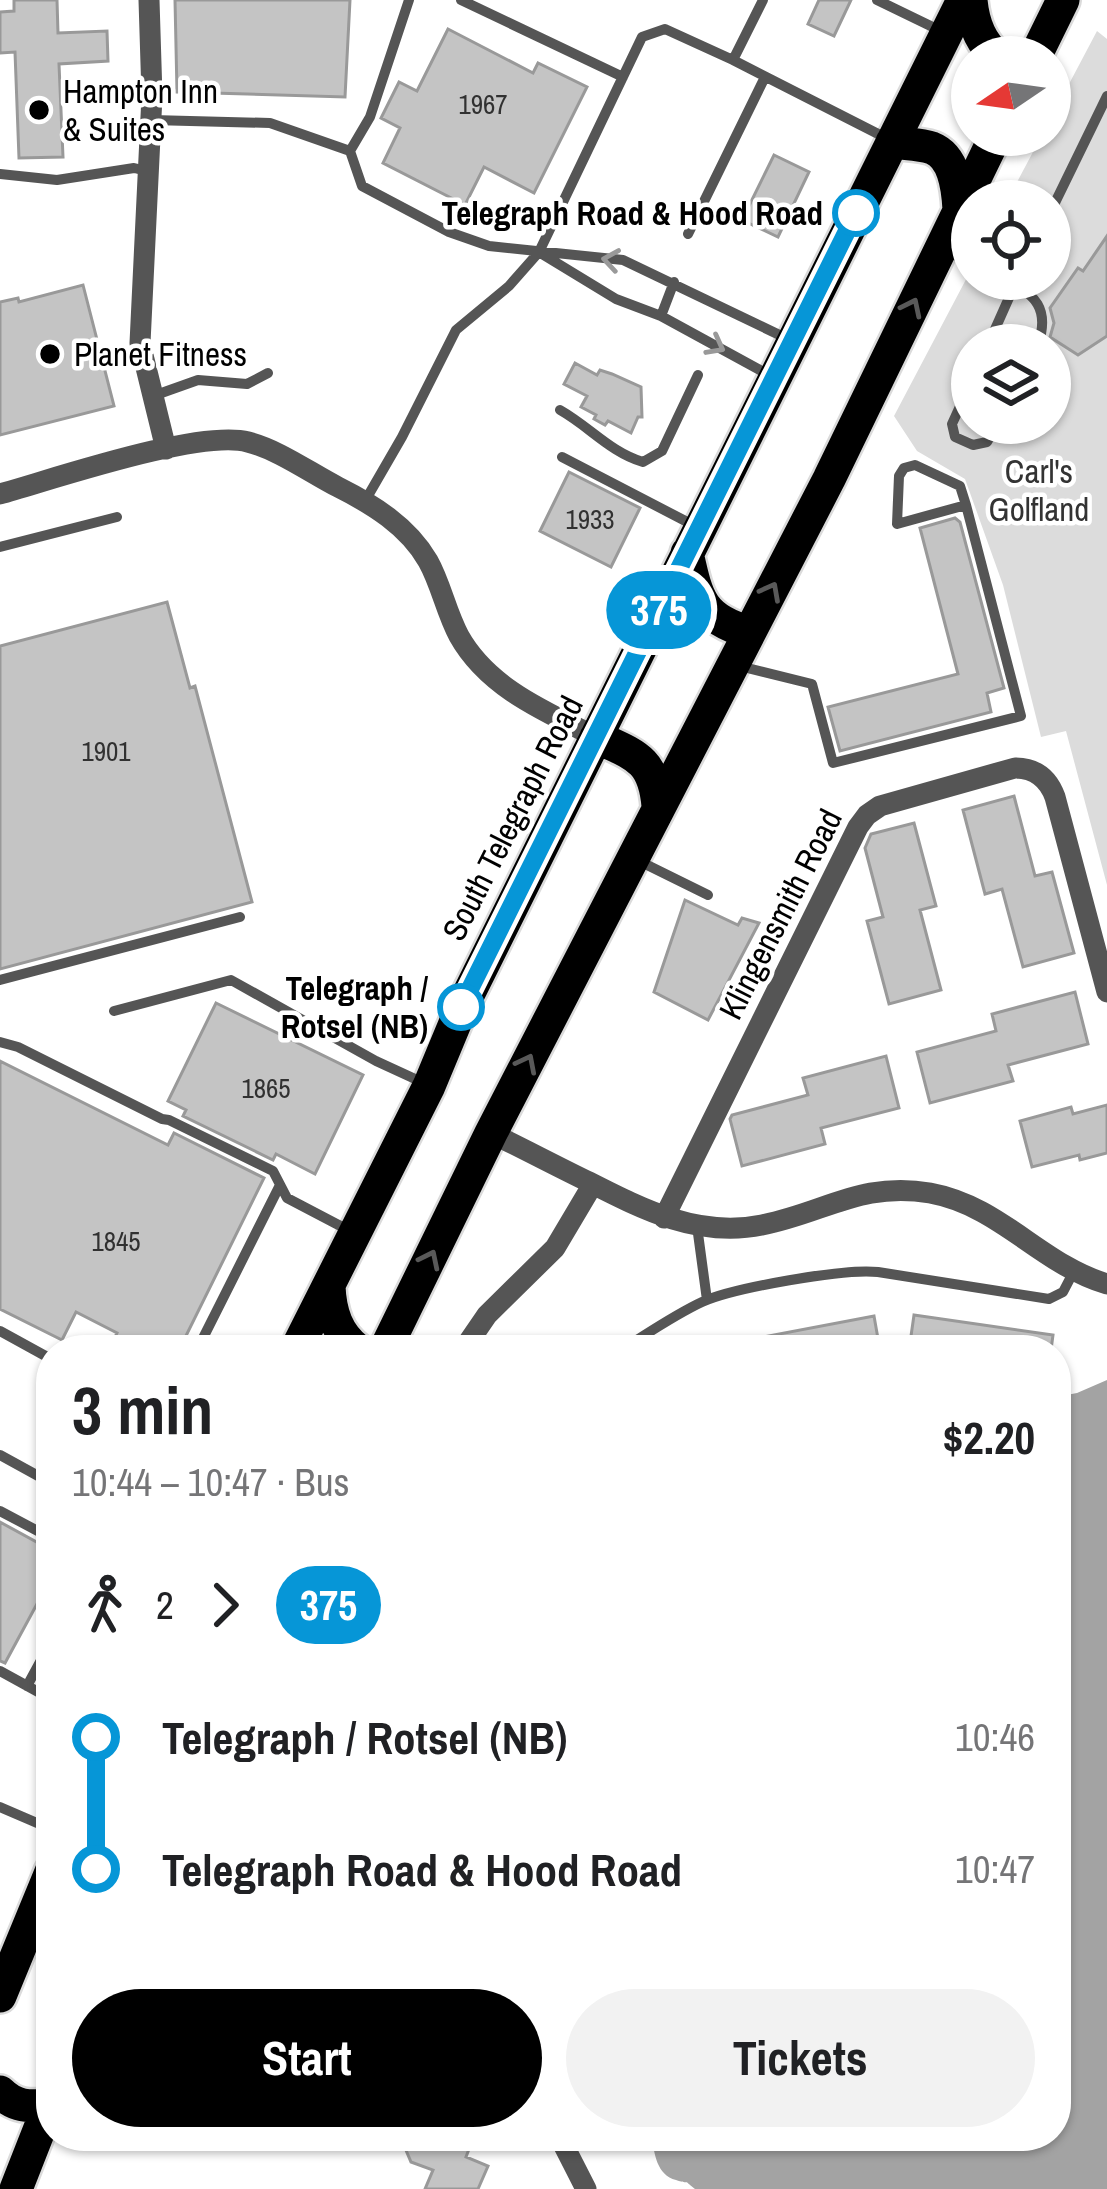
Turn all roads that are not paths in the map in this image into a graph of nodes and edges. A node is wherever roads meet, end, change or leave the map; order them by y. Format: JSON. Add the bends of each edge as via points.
{"nodes":[{"id":1,"x":149,"y":0,"type":"edge"},
{"id":2,"x":409,"y":0,"type":"edge"},
{"id":3,"x":461,"y":0,"type":"edge"},
{"id":4,"x":763,"y":0,"type":"edge"},
{"id":5,"x":877,"y":0,"type":"edge"},
{"id":6,"x":967,"y":0,"type":"edge"},
{"id":7,"x":1063,"y":0,"type":"edge"},
{"id":8,"x":946,"y":33,"type":"junction"},
{"id":9,"x":980,"y":36,"type":"edge"},
{"id":10,"x":1045,"y":36,"type":"edge"},
{"id":11,"x":733,"y":60,"type":"junction"},
{"id":12,"x":623,"y":77,"type":"junction"},
{"id":13,"x":765,"y":77,"type":"junction"},
{"id":14,"x":1107,"y":96,"type":"edge"},
{"id":15,"x":152,"y":120,"type":"junction"},
{"id":16,"x":892,"y":142,"type":"junction"},
{"id":17,"x":350,"y":151,"type":"junction"},
{"id":18,"x":150,"y":172,"type":"junction"},
{"id":19,"x":0,"y":175,"type":"edge"},
{"id":20,"x":955,"y":180,"type":"edge"},
{"id":21,"x":1066,"y":180,"type":"edge"},
{"id":22,"x":951,"y":226,"type":"edge"},
{"id":23,"x":688,"y":233,"type":"dead end"},
{"id":24,"x":940,"y":248,"type":"junction"},
{"id":25,"x":539,"y":252,"type":"junction"},
{"id":26,"x":951,"y":253,"type":"edge"},
{"id":27,"x":674,"y":282,"type":"junction"},
{"id":28,"x":662,"y":316,"type":"junction"},
{"id":29,"x":793,"y":342,"type":"junction"},
{"id":30,"x":268,"y":373,"type":"dead end"},
{"id":31,"x":698,"y":375,"type":"dead end"},
{"id":32,"x":775,"y":378,"type":"junction"},
{"id":33,"x":153,"y":396,"type":"junction"},
{"id":34,"x":560,"y":410,"type":"dead end"},
{"id":35,"x":166,"y":449,"type":"junction"},
{"id":36,"x":562,"y":457,"type":"dead end"},
{"id":37,"x":0,"y":494,"type":"edge"},
{"id":38,"x":365,"y":501,"type":"junction"},
{"id":39,"x":965,"y":506,"type":"junction"},
{"id":40,"x":117,"y":517,"type":"dead end"},
{"id":41,"x":694,"y":541,"type":"junction"},
{"id":42,"x":0,"y":547,"type":"edge"},
{"id":43,"x":749,"y":632,"type":"junction"},
{"id":44,"x":732,"y":664,"type":"junction"},
{"id":45,"x":596,"y":737,"type":"junction"},
{"id":46,"x":658,"y":806,"type":"junction"},
{"id":47,"x":632,"y":858,"type":"junction"},
{"id":48,"x":708,"y":895,"type":"dead end"},
{"id":49,"x":240,"y":917,"type":"dead end"},
{"id":50,"x":0,"y":980,"type":"edge"},
{"id":51,"x":1107,"y":992,"type":"edge"},
{"id":52,"x":115,"y":1011,"type":"dead end"},
{"id":53,"x":0,"y":1042,"type":"edge"},
{"id":54,"x":429,"y":1086,"type":"junction"},
{"id":55,"x":491,"y":1133,"type":"junction"},
{"id":56,"x":593,"y":1184,"type":"junction"},
{"id":57,"x":280,"y":1185,"type":"junction"},
{"id":58,"x":664,"y":1218,"type":"junction"},
{"id":59,"x":697,"y":1226,"type":"junction"},
{"id":60,"x":355,"y":1234,"type":"junction"},
{"id":61,"x":1074,"y":1271,"type":"junction"},
{"id":62,"x":1107,"y":1284,"type":"edge"},
{"id":63,"x":329,"y":1286,"type":"junction"},
{"id":64,"x":707,"y":1300,"type":"junction"},
{"id":65,"x":0,"y":1332,"type":"edge"},
{"id":66,"x":205,"y":1335,"type":"edge"},
{"id":67,"x":304,"y":1335,"type":"edge"},
{"id":68,"x":342,"y":1335,"type":"edge"},
{"id":69,"x":393,"y":1335,"type":"edge"},
{"id":70,"x":473,"y":1335,"type":"edge"},
{"id":71,"x":647,"y":1335,"type":"edge"},
{"id":72,"x":36,"y":1351,"type":"edge"},
{"id":73,"x":0,"y":1454,"type":"edge"},
{"id":74,"x":36,"y":1474,"type":"edge"},
{"id":75,"x":0,"y":1511,"type":"edge"},
{"id":76,"x":36,"y":1530,"type":"edge"},
{"id":77,"x":36,"y":1670,"type":"edge"},
{"id":78,"x":0,"y":1671,"type":"edge"},
{"id":79,"x":27,"y":1686,"type":"junction"},
{"id":80,"x":36,"y":1691,"type":"edge"},
{"id":81,"x":0,"y":1807,"type":"edge"},
{"id":82,"x":36,"y":1823,"type":"edge"},
{"id":83,"x":36,"y":1908,"type":"edge"},
{"id":84,"x":0,"y":1996,"type":"edge"},
{"id":85,"x":0,"y":2092,"type":"edge"},
{"id":86,"x":36,"y":2106,"type":"edge"},
{"id":87,"x":36,"y":2138,"type":"edge"},
{"id":88,"x":567,"y":2151,"type":"edge"},
{"id":89,"x":16,"y":2189,"type":"edge"},
{"id":90,"x":586,"y":2189,"type":"edge"}],
"edges":[{"from":1,"to":15,"type":"street"},
{"from":2,"to":17,"type":"lane","via":[[370,117]]},
{"from":3,"to":12,"type":"lane"},
{"from":4,"to":11,"type":"lane"},
{"from":5,"to":8,"type":"lane"},
{"from":6,"to":8,"type":"highway","name":"South Telegraph Road"},
{"from":6,"to":9,"type":"highway"},
{"from":7,"to":10,"type":"highway"},
{"from":8,"to":16,"type":"highway","name":"South Telegraph Road"},
{"from":11,"to":12,"type":"lane","via":[[664,28],[642,37]]},
{"from":11,"to":13,"type":"lane"},
{"from":12,"to":25,"type":"lane"},
{"from":13,"to":16,"type":"lane"},
{"from":13,"to":23,"type":"lane"},
{"from":14,"to":21,"type":"lane"},
{"from":15,"to":17,"type":"lane","via":[[269,123]]},
{"from":15,"to":18,"type":"street"},
{"from":16,"to":20,"type":"highway","via":[[934,148]]},
{"from":16,"to":29,"type":"highway","name":"South Telegraph Road"},
{"from":17,"to":25,"type":"lane","via":[[362,186],[401,208],[489,246]]},
{"from":18,"to":19,"type":"lane","via":[[57,180]]},
{"from":18,"to":33,"type":"street","via":[[140,343]]},
{"from":22,"to":24,"type":"highway"},
{"from":24,"to":26,"type":"lane"},
{"from":43,"to":24,"type":"highway","one_way":true},
{"from":27,"to":25,"type":"lane","one_way":true,"via":[[623,260]]},
{"from":25,"to":28,"type":"lane"},
{"from":25,"to":38,"type":"lane","via":[[456,330]]},
{"from":27,"to":28,"type":"lane"},
{"from":27,"to":29,"type":"lane"},
{"from":28,"to":32,"type":"lane","one_way":true},
{"from":29,"to":32,"type":"highway","name":"South Telegraph Road"},
{"from":30,"to":33,"type":"lane","via":[[247,384],[198,380]]},
{"from":31,"to":34,"type":"lane","via":[[662,451],[643,462]]},
{"from":32,"to":41,"type":"highway","name":"South Telegraph Road"},
{"from":33,"to":35,"type":"street"},
{"from":35,"to":37,"type":"street"},
{"from":35,"to":38,"type":"street","via":[[245,441]]},
{"from":36,"to":41,"type":"lane"},
{"from":38,"to":45,"type":"street","via":[[427,559],[474,659],[509,690]]},
{"from":39,"to":39,"type":"lane","via":[[897,524],[898,476],[915,465],[960,486]]},
{"from":39,"to":44,"type":"lane","via":[[1021,716],[832,763],[812,684]]},
{"from":40,"to":42,"type":"lane"},
{"from":41,"to":43,"type":"highway","via":[[703,606]]},
{"from":41,"to":45,"type":"highway","name":"South Telegraph Road"},
{"from":43,"to":44,"type":"highway"},
{"from":44,"to":46,"type":"highway"},
{"from":45,"to":46,"type":"highway","via":[[643,761]]},
{"from":45,"to":54,"type":"highway","name":"South Telegraph Road"},
{"from":46,"to":47,"type":"highway"},
{"from":47,"to":48,"type":"lane"},
{"from":55,"to":47,"type":"highway","one_way":true},
{"from":49,"to":50,"type":"lane"},
{"from":51,"to":58,"type":"street","name":"Klingensmith Road","via":[[1055,796],[1042,777],[1015,768],[880,806],[858,827]]},
{"from":52,"to":54,"type":"lane","via":[[231,980]]},
{"from":53,"to":57,"type":"lane","via":[[273,1171]]},
{"from":54,"to":60,"type":"highway","name":"South Telegraph Road"},
{"from":55,"to":56,"type":"street"},
{"from":69,"to":55,"type":"highway","one_way":true},
{"from":56,"to":58,"type":"street"},
{"from":56,"to":70,"type":"street","via":[[555,1248]]},
{"from":57,"to":60,"type":"lane","via":[[287,1198]]},
{"from":57,"to":66,"type":"lane"},
{"from":58,"to":59,"type":"street"},
{"from":59,"to":61,"type":"street","via":[[750,1227],[864,1193],[925,1192],[992,1215]]},
{"from":59,"to":64,"type":"lane"},
{"from":60,"to":63,"type":"highway","name":"South Telegraph Road"},
{"from":61,"to":62,"type":"street"},
{"from":61,"to":64,"type":"lane","via":[[1049,1299],[861,1270]]},
{"from":63,"to":67,"type":"highway","name":"South Telegraph Road"},
{"from":63,"to":68,"type":"highway"},
{"from":64,"to":71,"type":"lane"},
{"from":65,"to":72,"type":"lane"},
{"from":73,"to":74,"type":"lane"},
{"from":75,"to":76,"type":"lane"},
{"from":77,"to":79,"type":"lane"},
{"from":78,"to":79,"type":"lane"},
{"from":79,"to":80,"type":"lane"},
{"from":81,"to":82,"type":"lane"},
{"from":83,"to":84,"type":"highway"},
{"from":85,"to":86,"type":"highway"},
{"from":87,"to":89,"type":"highway"},
{"from":88,"to":90,"type":"street"}]}
